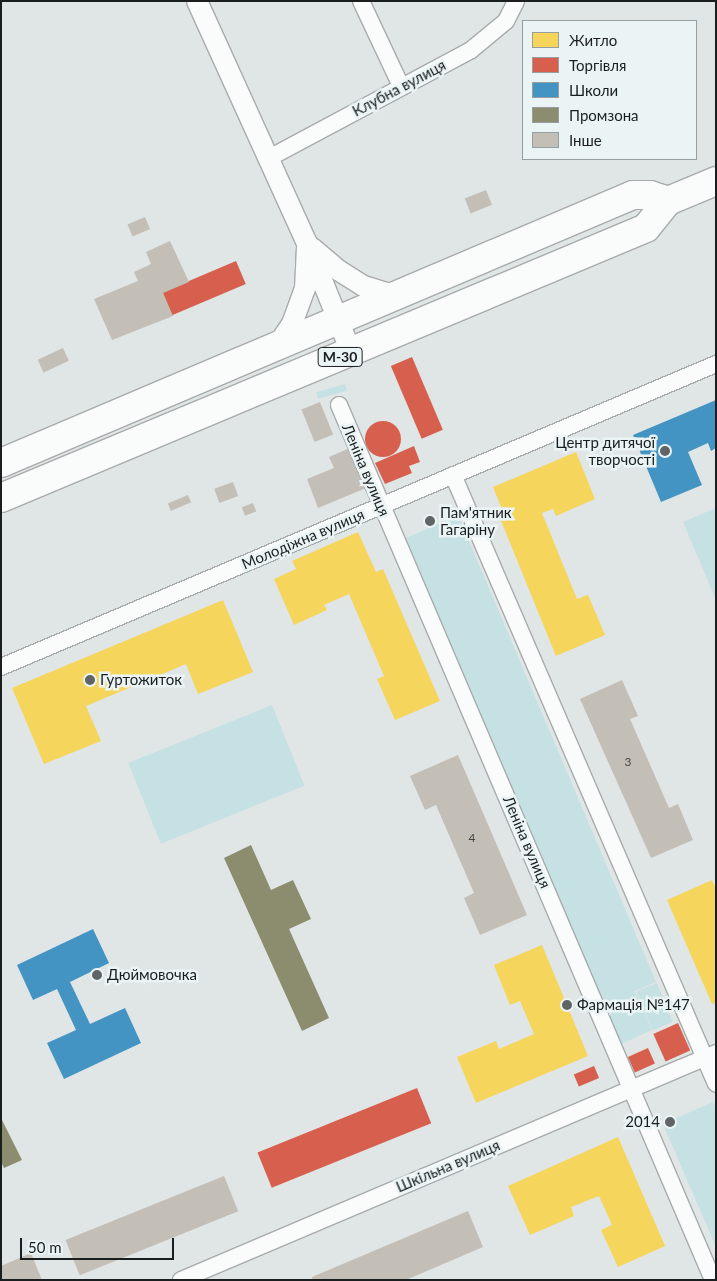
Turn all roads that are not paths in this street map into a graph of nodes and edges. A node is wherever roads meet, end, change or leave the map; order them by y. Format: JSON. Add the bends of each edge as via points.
{"nodes":[{"id":1,"x":197,"y":1,"type":"edge"},
{"id":2,"x":361,"y":1,"type":"edge"},
{"id":3,"x":516,"y":1,"type":"edge"},
{"id":4,"x":400,"y":86,"type":"junction"},
{"id":5,"x":269,"y":158,"type":"junction"},
{"id":6,"x":716,"y":181,"type":"edge"},
{"id":7,"x":668,"y":201,"type":"junction"},
{"id":8,"x":307,"y":243,"type":"junction"},
{"id":9,"x":392,"y":298,"type":"junction"},
{"id":10,"x":338,"y":320,"type":"junction"},
{"id":11,"x":401,"y":331,"type":"junction"},
{"id":12,"x":285,"y":343,"type":"junction"},
{"id":13,"x":351,"y":352,"type":"junction"},
{"id":14,"x":716,"y":364,"type":"edge"},
{"id":15,"x":307,"y":370,"type":"junction"},
{"id":16,"x":339,"y":405,"type":"dead end"},
{"id":17,"x":1,"y":463,"type":"edge"},
{"id":18,"x":453,"y":475,"type":"junction"},
{"id":19,"x":1,"y":498,"type":"edge"},
{"id":20,"x":381,"y":506,"type":"junction"},
{"id":21,"x":1,"y":667,"type":"edge"},
{"id":22,"x":710,"y":1055,"type":"edge"},
{"id":23,"x":716,"y":1084,"type":"edge"},
{"id":24,"x":632,"y":1088,"type":"junction"},
{"id":25,"x":181,"y":1280,"type":"edge"},
{"id":26,"x":713,"y":1280,"type":"edge"}],
"edges":[{"from":1,"to":5,"type":"street"},
{"from":2,"to":4,"type":"street"},
{"from":3,"to":4,"type":"street","name":"Клубна вулиця","via":[[506,21],[471,50]]},
{"from":4,"to":5,"type":"street","name":"Клубна вулиця"},
{"from":5,"to":8,"type":"street"},
{"from":6,"to":7,"type":"highway","number":"М-30"},
{"from":7,"to":9,"type":"highway","number":"М-30","via":[[650,195],[634,196]]},
{"from":7,"to":11,"type":"highway","number":"М-30","via":[[646,228]]},
{"from":8,"to":9,"type":"street","via":[[350,278]]},
{"from":8,"to":10,"type":"street"},
{"from":8,"to":12,"type":"street","via":[[304,289]]},
{"from":9,"to":10,"type":"highway","number":"М-30"},
{"from":9,"to":11,"type":"street","via":[[381,316],[386,326]]},
{"from":10,"to":12,"type":"highway","number":"М-30"},
{"from":10,"to":13,"type":"street"},
{"from":11,"to":13,"type":"highway","number":"М-30"},
{"from":12,"to":15,"type":"street","via":[[312,343],[318,355]]},
{"from":12,"to":17,"type":"highway","number":"М-30"},
{"from":13,"to":15,"type":"highway","number":"М-30"},
{"from":14,"to":18,"type":"street","name":"Молодіжна вулиця"},
{"from":15,"to":19,"type":"highway","number":"М-30"},
{"from":16,"to":20,"type":"street","name":"Леніна вулиця"},
{"from":18,"to":20,"type":"street","name":"Молодіжна вулиця"},
{"from":18,"to":22,"type":"street"},
{"from":20,"to":21,"type":"street","name":"Молодіжна вулиця"},
{"from":20,"to":24,"type":"street","name":"Леніна вулиця"},
{"from":22,"to":23,"type":"street"},
{"from":22,"to":24,"type":"street","name":"Шкільна вулиця"},
{"from":24,"to":25,"type":"street","name":"Шкільна вулиця"},
{"from":24,"to":26,"type":"street","name":"Леніна вулиця"}]}
